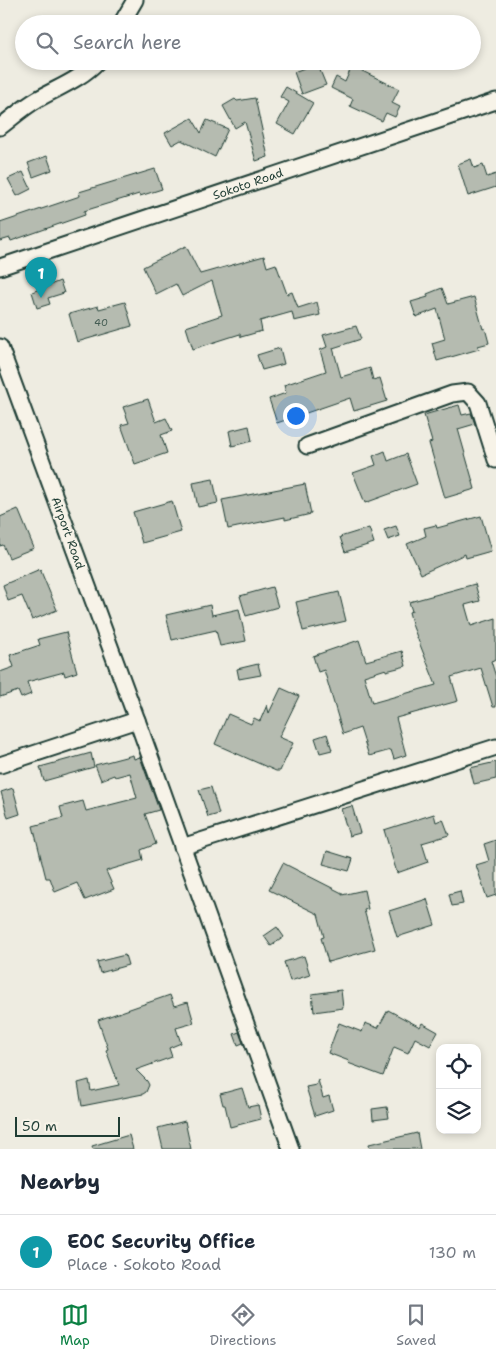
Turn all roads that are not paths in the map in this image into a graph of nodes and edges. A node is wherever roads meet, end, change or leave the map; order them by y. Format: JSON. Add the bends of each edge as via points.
{"nodes":[{"id":1,"x":135,"y":0,"type":"edge"},
{"id":2,"x":126,"y":15,"type":"edge"},
{"id":3,"x":88,"y":70,"type":"edge"},
{"id":4,"x":496,"y":101,"type":"edge"},
{"id":5,"x":0,"y":127,"type":"edge"},
{"id":6,"x":0,"y":267,"type":"edge"},
{"id":7,"x":0,"y":347,"type":"edge"},
{"id":8,"x":307,"y":446,"type":"dead end"},
{"id":9,"x":496,"y":460,"type":"edge"},
{"id":10,"x":137,"y":720,"type":"junction"},
{"id":11,"x":496,"y":747,"type":"edge"},
{"id":12,"x":0,"y":765,"type":"edge"},
{"id":13,"x":182,"y":847,"type":"junction"},
{"id":14,"x":291,"y":1149,"type":"edge"}],
"edges":[{"from":1,"to":2,"type":"street"},
{"from":3,"to":5,"type":"street","via":[[37,100]]},
{"from":4,"to":6,"type":"street","name":"Sokoto Road"},
{"from":7,"to":10,"type":"street","name":"Airport Road"},
{"from":8,"to":9,"type":"street","via":[[452,394],[468,392],[478,403]]},
{"from":10,"to":12,"type":"street"},
{"from":10,"to":13,"type":"street","name":"Airport Road"},
{"from":11,"to":13,"type":"street"},
{"from":13,"to":14,"type":"street","name":"Airport Road"}]}
